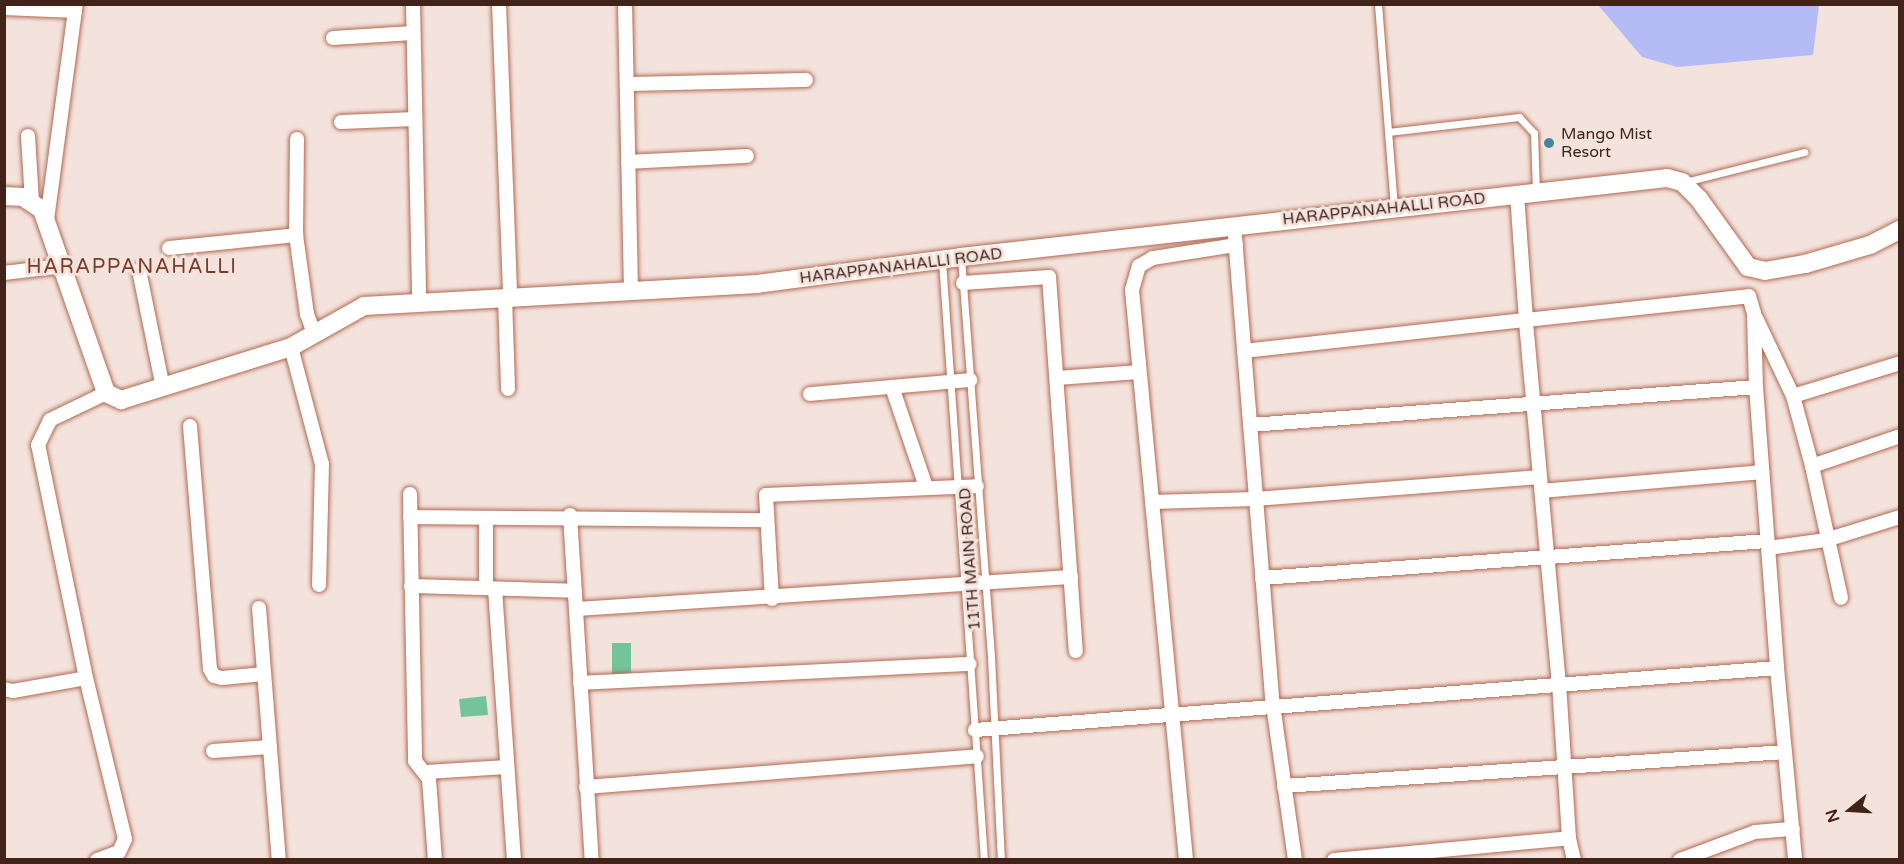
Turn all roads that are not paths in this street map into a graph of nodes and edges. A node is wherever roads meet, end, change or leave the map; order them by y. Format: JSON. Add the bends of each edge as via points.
{"nodes":[{"id":1,"x":413,"y":4,"type":"edge"},
{"id":2,"x":499,"y":4,"type":"edge"},
{"id":3,"x":625,"y":4,"type":"edge"},
{"id":4,"x":1378,"y":4,"type":"edge"},
{"id":5,"x":4,"y":8,"type":"edge"},
{"id":6,"x":75,"y":8,"type":"edge"},
{"id":7,"x":413,"y":33,"type":"junction"},
{"id":8,"x":333,"y":38,"type":"dead end"},
{"id":9,"x":806,"y":80,"type":"dead end"},
{"id":10,"x":627,"y":84,"type":"junction"},
{"id":11,"x":415,"y":119,"type":"junction"},
{"id":12,"x":341,"y":122,"type":"dead end"},
{"id":13,"x":1388,"y":132,"type":"junction"},
{"id":14,"x":27,"y":136,"type":"dead end"},
{"id":15,"x":297,"y":139,"type":"dead end"},
{"id":16,"x":1804,"y":152,"type":"dead end"},
{"id":17,"x":747,"y":156,"type":"dead end"},
{"id":18,"x":628,"y":162,"type":"junction"},
{"id":19,"x":1682,"y":182,"type":"junction"},
{"id":20,"x":1536,"y":193,"type":"junction"},
{"id":21,"x":1517,"y":195,"type":"junction"},
{"id":22,"x":4,"y":196,"type":"edge"},
{"id":23,"x":32,"y":201,"type":"junction"},
{"id":24,"x":1394,"y":208,"type":"junction"},
{"id":25,"x":47,"y":220,"type":"junction"},
{"id":26,"x":1234,"y":226,"type":"junction"},
{"id":27,"x":1899,"y":230,"type":"edge"},
{"id":28,"x":296,"y":235,"type":"junction"},
{"id":29,"x":1236,"y":245,"type":"junction"},
{"id":30,"x":169,"y":248,"type":"dead end"},
{"id":31,"x":962,"y":257,"type":"junction"},
{"id":32,"x":942,"y":260,"type":"junction"},
{"id":33,"x":63,"y":266,"type":"junction"},
{"id":34,"x":139,"y":270,"type":"dead end"},
{"id":35,"x":4,"y":273,"type":"edge"},
{"id":36,"x":963,"y":283,"type":"junction"},
{"id":37,"x":631,"y":291,"type":"junction"},
{"id":38,"x":507,"y":297,"type":"junction"},
{"id":39,"x":419,"y":302,"type":"junction"},
{"id":40,"x":1754,"y":313,"type":"junction"},
{"id":41,"x":1526,"y":320,"type":"junction"},
{"id":42,"x":314,"y":333,"type":"junction"},
{"id":43,"x":291,"y":346,"type":"junction"},
{"id":44,"x":1244,"y":351,"type":"junction"},
{"id":45,"x":1899,"y":363,"type":"edge"},
{"id":46,"x":1138,"y":372,"type":"junction"},
{"id":47,"x":1057,"y":378,"type":"junction"},
{"id":48,"x":970,"y":380,"type":"junction"},
{"id":49,"x":951,"y":383,"type":"junction"},
{"id":50,"x":163,"y":387,"type":"junction"},
{"id":51,"x":892,"y":387,"type":"junction"},
{"id":52,"x":1756,"y":387,"type":"junction"},
{"id":53,"x":508,"y":389,"type":"dead end"},
{"id":54,"x":106,"y":393,"type":"junction"},
{"id":55,"x":810,"y":393,"type":"dead end"},
{"id":56,"x":1793,"y":396,"type":"junction"},
{"id":57,"x":1534,"y":405,"type":"junction"},
{"id":58,"x":1250,"y":425,"type":"junction"},
{"id":59,"x":190,"y":426,"type":"dead end"},
{"id":60,"x":1899,"y":436,"type":"edge"},
{"id":61,"x":1812,"y":466,"type":"junction"},
{"id":62,"x":1762,"y":472,"type":"junction"},
{"id":63,"x":1541,"y":484,"type":"junction"},
{"id":64,"x":957,"y":486,"type":"junction"},
{"id":65,"x":977,"y":486,"type":"junction"},
{"id":66,"x":926,"y":487,"type":"junction"},
{"id":67,"x":410,"y":494,"type":"dead end"},
{"id":68,"x":1255,"y":499,"type":"junction"},
{"id":69,"x":1152,"y":502,"type":"junction"},
{"id":70,"x":570,"y":515,"type":"junction"},
{"id":71,"x":410,"y":517,"type":"junction"},
{"id":72,"x":1899,"y":517,"type":"edge"},
{"id":73,"x":486,"y":518,"type":"junction"},
{"id":74,"x":765,"y":520,"type":"junction"},
{"id":75,"x":1826,"y":540,"type":"junction"},
{"id":76,"x":1767,"y":545,"type":"junction"},
{"id":77,"x":1548,"y":556,"type":"junction"},
{"id":78,"x":1071,"y":577,"type":"junction"},
{"id":79,"x":1262,"y":578,"type":"junction"},
{"id":80,"x":984,"y":584,"type":"junction"},
{"id":81,"x":319,"y":585,"type":"dead end"},
{"id":82,"x":964,"y":585,"type":"junction"},
{"id":83,"x":411,"y":586,"type":"junction"},
{"id":84,"x":490,"y":588,"type":"junction"},
{"id":85,"x":575,"y":591,"type":"junction"},
{"id":86,"x":772,"y":598,"type":"junction"},
{"id":87,"x":1840,"y":598,"type":"dead end"},
{"id":88,"x":259,"y":608,"type":"dead end"},
{"id":89,"x":576,"y":609,"type":"junction"},
{"id":90,"x":1076,"y":651,"type":"dead end"},
{"id":91,"x":970,"y":664,"type":"junction"},
{"id":92,"x":1777,"y":668,"type":"junction"},
{"id":93,"x":264,"y":674,"type":"junction"},
{"id":94,"x":86,"y":678,"type":"junction"},
{"id":95,"x":580,"y":683,"type":"junction"},
{"id":96,"x":1559,"y":685,"type":"junction"},
{"id":97,"x":5,"y":691,"type":"edge"},
{"id":98,"x":1273,"y":705,"type":"junction"},
{"id":99,"x":1174,"y":714,"type":"junction"},
{"id":100,"x":975,"y":730,"type":"junction"},
{"id":101,"x":994,"y":730,"type":"junction"},
{"id":102,"x":270,"y":747,"type":"junction"},
{"id":103,"x":213,"y":751,"type":"dead end"},
{"id":104,"x":1785,"y":752,"type":"junction"},
{"id":105,"x":977,"y":756,"type":"junction"},
{"id":106,"x":1564,"y":765,"type":"junction"},
{"id":107,"x":507,"y":767,"type":"junction"},
{"id":108,"x":426,"y":772,"type":"junction"},
{"id":109,"x":1284,"y":786,"type":"junction"},
{"id":110,"x":586,"y":787,"type":"junction"},
{"id":111,"x":1793,"y":829,"type":"junction"},
{"id":112,"x":1569,"y":838,"type":"junction"},
{"id":113,"x":96,"y":860,"type":"edge"},
{"id":114,"x":279,"y":860,"type":"edge"},
{"id":115,"x":435,"y":860,"type":"edge"},
{"id":116,"x":514,"y":860,"type":"edge"},
{"id":117,"x":592,"y":860,"type":"edge"},
{"id":118,"x":984,"y":860,"type":"edge"},
{"id":119,"x":1001,"y":860,"type":"edge"},
{"id":120,"x":1186,"y":860,"type":"edge"},
{"id":121,"x":1294,"y":860,"type":"edge"},
{"id":122,"x":1334,"y":860,"type":"edge"},
{"id":123,"x":1574,"y":860,"type":"edge"},
{"id":124,"x":1680,"y":860,"type":"edge"},
{"id":125,"x":1795,"y":860,"type":"edge"}],
"edges":[{"from":1,"to":7,"type":"street"},
{"from":2,"to":38,"type":"street"},
{"from":3,"to":10,"type":"street"},
{"from":4,"to":13,"type":"lane"},
{"from":5,"to":6,"type":"street"},
{"from":6,"to":25,"type":"street"},
{"from":7,"to":8,"type":"street"},
{"from":7,"to":11,"type":"street"},
{"from":9,"to":10,"type":"street"},
{"from":10,"to":18,"type":"street"},
{"from":11,"to":12,"type":"street"},
{"from":11,"to":39,"type":"street"},
{"from":13,"to":20,"type":"lane","via":[[1520,117],[1534,133]]},
{"from":13,"to":24,"type":"lane"},
{"from":14,"to":23,"type":"street"},
{"from":15,"to":28,"type":"street"},
{"from":16,"to":19,"type":"lane"},
{"from":17,"to":18,"type":"street"},
{"from":18,"to":37,"type":"street"},
{"from":19,"to":20,"type":"street","name":"HARAPPANAHALLI ROAD","via":[[1667,178]]},
{"from":19,"to":27,"type":"street","via":[[1748,267],[1765,271],[1870,245]]},
{"from":20,"to":21,"type":"street","name":"HARAPPANAHALLI ROAD"},
{"from":21,"to":24,"type":"street","name":"HARAPPANAHALLI ROAD"},
{"from":21,"to":41,"type":"street"},
{"from":22,"to":23,"type":"street"},
{"from":23,"to":25,"type":"street"},
{"from":24,"to":26,"type":"street","name":"HARAPPANAHALLI ROAD"},
{"from":25,"to":33,"type":"street"},
{"from":26,"to":29,"type":"street"},
{"from":26,"to":31,"type":"street","name":"HARAPPANAHALLI ROAD"},
{"from":28,"to":30,"type":"street"},
{"from":28,"to":42,"type":"street","via":[[307,314]]},
{"from":29,"to":44,"type":"street"},
{"from":29,"to":46,"type":"street","via":[[1177,252],[1139,266],[1132,290]]},
{"from":31,"to":32,"type":"street","name":"HARAPPANAHALLI ROAD"},
{"from":31,"to":36,"type":"lane","name":"11TH MAIN ROAD"},
{"from":32,"to":37,"type":"street","name":"HARAPPANAHALLI ROAD","via":[[757,284]]},
{"from":32,"to":49,"type":"lane","name":"11TH MAIN ROAD"},
{"from":33,"to":35,"type":"street"},
{"from":33,"to":54,"type":"street"},
{"from":34,"to":50,"type":"street"},
{"from":36,"to":47,"type":"street","via":[[1049,277]]},
{"from":36,"to":48,"type":"lane","name":"11TH MAIN ROAD"},
{"from":37,"to":38,"type":"street","name":"HARAPPANAHALLI ROAD"},
{"from":38,"to":39,"type":"street","name":"HARAPPANAHALLI ROAD"},
{"from":38,"to":53,"type":"street"},
{"from":39,"to":42,"type":"street","name":"HARAPPANAHALLI ROAD","via":[[353,309]]},
{"from":40,"to":41,"type":"street","via":[[1749,296]]},
{"from":40,"to":52,"type":"street"},
{"from":40,"to":56,"type":"street"},
{"from":41,"to":44,"type":"street"},
{"from":41,"to":57,"type":"street"},
{"from":42,"to":43,"type":"street","name":"HARAPPANAHALLI ROAD"},
{"from":43,"to":50,"type":"street","name":"HARAPPANAHALLI ROAD"},
{"from":43,"to":81,"type":"street","via":[[322,464]]},
{"from":44,"to":58,"type":"street"},
{"from":45,"to":56,"type":"street"},
{"from":46,"to":47,"type":"street"},
{"from":46,"to":69,"type":"street"},
{"from":47,"to":78,"type":"street"},
{"from":48,"to":49,"type":"street"},
{"from":48,"to":65,"type":"lane","name":"11TH MAIN ROAD"},
{"from":49,"to":51,"type":"street"},
{"from":49,"to":64,"type":"lane","name":"11TH MAIN ROAD"},
{"from":50,"to":54,"type":"street","name":"HARAPPANAHALLI ROAD","via":[[121,400]]},
{"from":51,"to":55,"type":"street"},
{"from":51,"to":66,"type":"street"},
{"from":52,"to":57,"type":"street"},
{"from":52,"to":62,"type":"street"},
{"from":54,"to":94,"type":"street","via":[[50,420],[38,445]]},
{"from":56,"to":61,"type":"street"},
{"from":57,"to":58,"type":"street"},
{"from":57,"to":63,"type":"street"},
{"from":58,"to":68,"type":"street"},
{"from":59,"to":93,"type":"street","via":[[210,669],[214,676],[222,678]]},
{"from":60,"to":61,"type":"street"},
{"from":61,"to":75,"type":"street"},
{"from":62,"to":63,"type":"street"},
{"from":62,"to":76,"type":"street"},
{"from":63,"to":68,"type":"street"},
{"from":63,"to":77,"type":"street"},
{"from":64,"to":65,"type":"street"},
{"from":64,"to":66,"type":"street"},
{"from":64,"to":82,"type":"lane","name":"11TH MAIN ROAD"},
{"from":65,"to":80,"type":"lane","name":"11TH MAIN ROAD"},
{"from":66,"to":74,"type":"street","via":[[772,493],[764,499]]},
{"from":67,"to":71,"type":"street"},
{"from":68,"to":69,"type":"street"},
{"from":68,"to":79,"type":"street"},
{"from":69,"to":99,"type":"street"},
{"from":70,"to":73,"type":"street"},
{"from":70,"to":74,"type":"street"},
{"from":70,"to":85,"type":"street"},
{"from":71,"to":73,"type":"street"},
{"from":71,"to":83,"type":"street"},
{"from":72,"to":75,"type":"street"},
{"from":73,"to":84,"type":"street"},
{"from":74,"to":86,"type":"street"},
{"from":75,"to":76,"type":"street"},
{"from":75,"to":87,"type":"street"},
{"from":76,"to":77,"type":"street"},
{"from":76,"to":92,"type":"street"},
{"from":77,"to":79,"type":"street"},
{"from":77,"to":96,"type":"street"},
{"from":78,"to":80,"type":"street"},
{"from":78,"to":90,"type":"street"},
{"from":79,"to":98,"type":"street"},
{"from":80,"to":82,"type":"street"},
{"from":80,"to":101,"type":"lane","name":"11TH MAIN ROAD"},
{"from":82,"to":86,"type":"street"},
{"from":82,"to":91,"type":"lane","name":"11TH MAIN ROAD"},
{"from":83,"to":84,"type":"street"},
{"from":83,"to":108,"type":"street","via":[[415,761]]},
{"from":84,"to":85,"type":"street"},
{"from":84,"to":107,"type":"street"},
{"from":85,"to":89,"type":"street"},
{"from":86,"to":89,"type":"street"},
{"from":88,"to":93,"type":"street"},
{"from":89,"to":95,"type":"street"},
{"from":91,"to":95,"type":"street"},
{"from":91,"to":100,"type":"lane","name":"11TH MAIN ROAD"},
{"from":92,"to":96,"type":"street"},
{"from":92,"to":104,"type":"street"},
{"from":93,"to":102,"type":"street"},
{"from":94,"to":97,"type":"street"},
{"from":94,"to":113,"type":"street","via":[[125,839],[119,852]]},
{"from":95,"to":110,"type":"street"},
{"from":96,"to":98,"type":"street"},
{"from":96,"to":106,"type":"street"},
{"from":98,"to":99,"type":"street"},
{"from":98,"to":109,"type":"street"},
{"from":99,"to":101,"type":"street"},
{"from":99,"to":120,"type":"street"},
{"from":100,"to":101,"type":"street"},
{"from":100,"to":105,"type":"lane","name":"11TH MAIN ROAD"},
{"from":101,"to":119,"type":"lane","name":"11TH MAIN ROAD"},
{"from":102,"to":103,"type":"street"},
{"from":102,"to":114,"type":"street"},
{"from":104,"to":106,"type":"street"},
{"from":104,"to":111,"type":"street"},
{"from":105,"to":110,"type":"street"},
{"from":105,"to":118,"type":"lane","name":"11TH MAIN ROAD"},
{"from":106,"to":109,"type":"street"},
{"from":106,"to":112,"type":"street"},
{"from":107,"to":108,"type":"street"},
{"from":107,"to":116,"type":"street"},
{"from":108,"to":115,"type":"street"},
{"from":109,"to":121,"type":"street"},
{"from":110,"to":117,"type":"street"},
{"from":111,"to":124,"type":"street","via":[[1755,832]]},
{"from":111,"to":125,"type":"street"},
{"from":112,"to":122,"type":"street"},
{"from":112,"to":123,"type":"street"}]}
